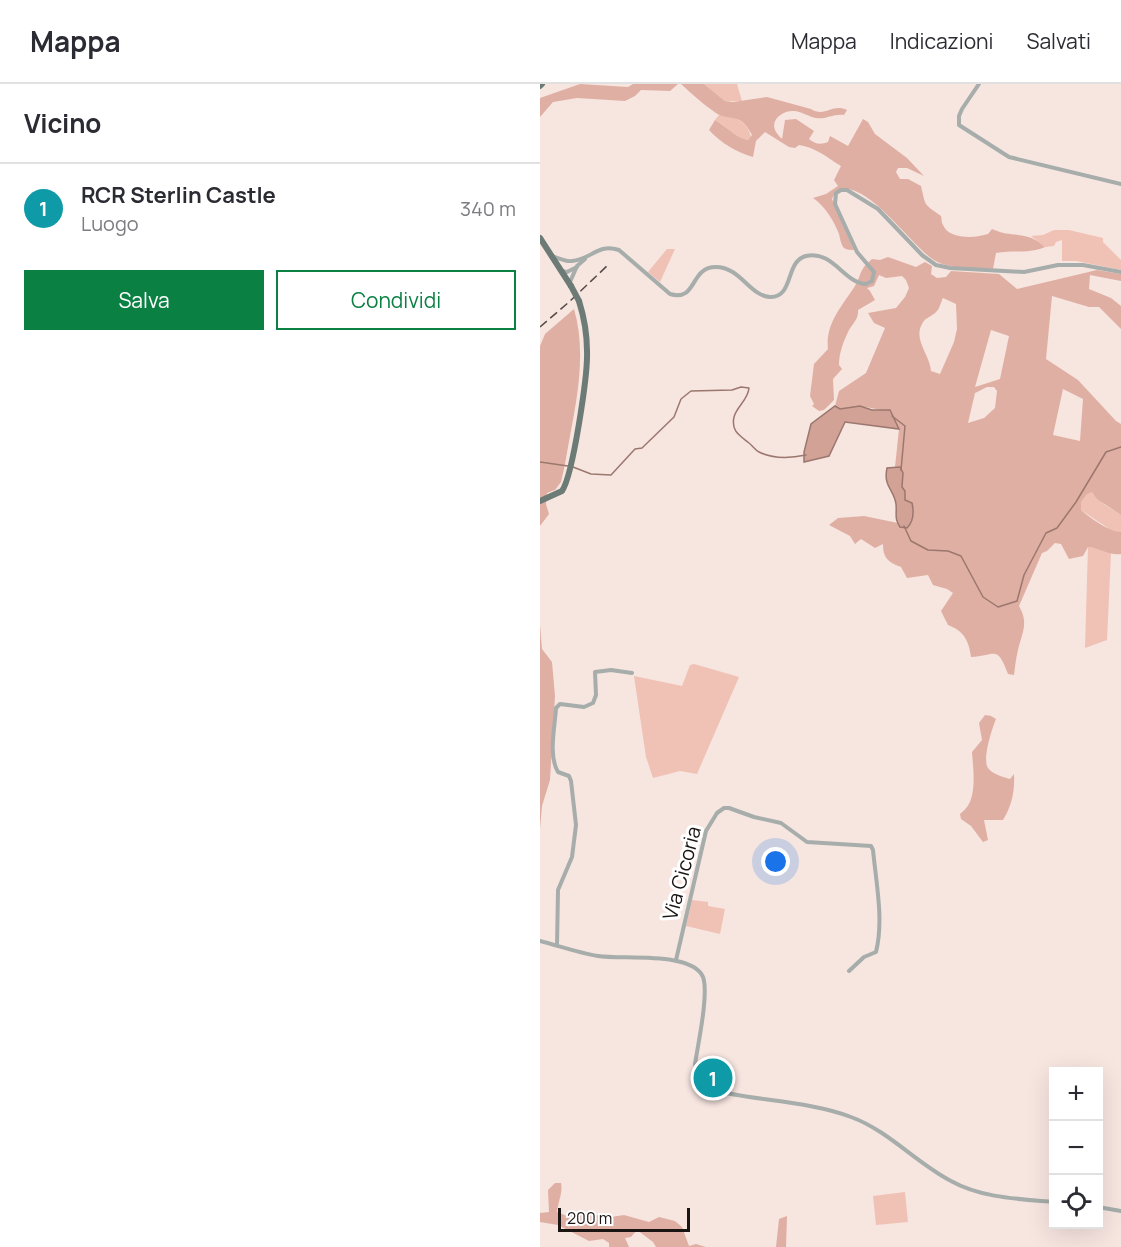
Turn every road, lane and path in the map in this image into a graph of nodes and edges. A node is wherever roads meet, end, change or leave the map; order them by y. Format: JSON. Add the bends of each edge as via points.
{"nodes":[{"id":1,"x":979,"y":84,"type":"edge"},
{"id":2,"x":1121,"y":184,"type":"edge"},
{"id":3,"x":540,"y":238,"type":"edge"},
{"id":4,"x":543,"y":246,"type":"edge"},
{"id":5,"x":552,"y":256,"type":"junction"},
{"id":6,"x":588,"y":256,"type":"junction"},
{"id":7,"x":571,"y":262,"type":"junction"},
{"id":8,"x":577,"y":266,"type":"junction"},
{"id":9,"x":562,"y":271,"type":"junction"},
{"id":10,"x":1121,"y":272,"type":"edge"},
{"id":11,"x":570,"y":284,"type":"junction"},
{"id":12,"x":540,"y":501,"type":"edge"},
{"id":13,"x":632,"y":673,"type":"dead end"},
{"id":14,"x":540,"y":941,"type":"edge"},
{"id":15,"x":557,"y":945,"type":"junction"},
{"id":16,"x":676,"y":960,"type":"junction"},
{"id":17,"x":849,"y":971,"type":"dead end"},
{"id":18,"x":1049,"y":1201,"type":"edge"},
{"id":19,"x":1103,"y":1208,"type":"edge"},
{"id":20,"x":1121,"y":1210,"type":"edge"}],
"edges":[{"from":1,"to":2,"type":"street","via":[[959,116],[959,125],[966,131],[1009,157]]},
{"from":3,"to":4,"type":"main road"},
{"from":4,"to":5,"type":"main road"},
{"from":5,"to":7,"type":"street"},
{"from":5,"to":9,"type":"main road"},
{"from":6,"to":7,"type":"street"},
{"from":6,"to":8,"type":"street"},
{"from":6,"to":10,"type":"street","via":[[599,249],[619,250],[670,294],[679,297],[691,289],[705,268],[717,267],[736,273],[759,293],[779,296],[794,264],[808,255],[835,263],[854,280],[866,284],[872,281],[874,272],[857,252],[835,204],[836,193],[847,190],[878,209],[936,265],[1024,272],[1083,265]]},
{"from":7,"to":9,"type":"street"},
{"from":8,"to":9,"type":"street"},
{"from":8,"to":11,"type":"street"},
{"from":9,"to":11,"type":"main road"},
{"from":11,"to":12,"type":"main road","bridge":true,"via":[[585,323],[588,353],[568,475],[562,491]]},
{"from":13,"to":15,"type":"street","via":[[595,672],[593,703],[588,707],[560,704],[556,708],[555,764],[558,772],[571,781],[576,825],[572,857],[558,890]]},
{"from":14,"to":15,"type":"street"},
{"from":15,"to":16,"type":"street","via":[[602,956]]},
{"from":16,"to":17,"type":"street","name":"Via Cicoria","via":[[706,831],[717,813],[729,808],[781,823],[807,842],[871,846],[878,945],[876,952]]},
{"from":16,"to":18,"type":"street","via":[[694,966],[705,984],[695,1064],[704,1085],[730,1094],[851,1117],[949,1181],[972,1191]]},
{"from":19,"to":20,"type":"street"}]}
